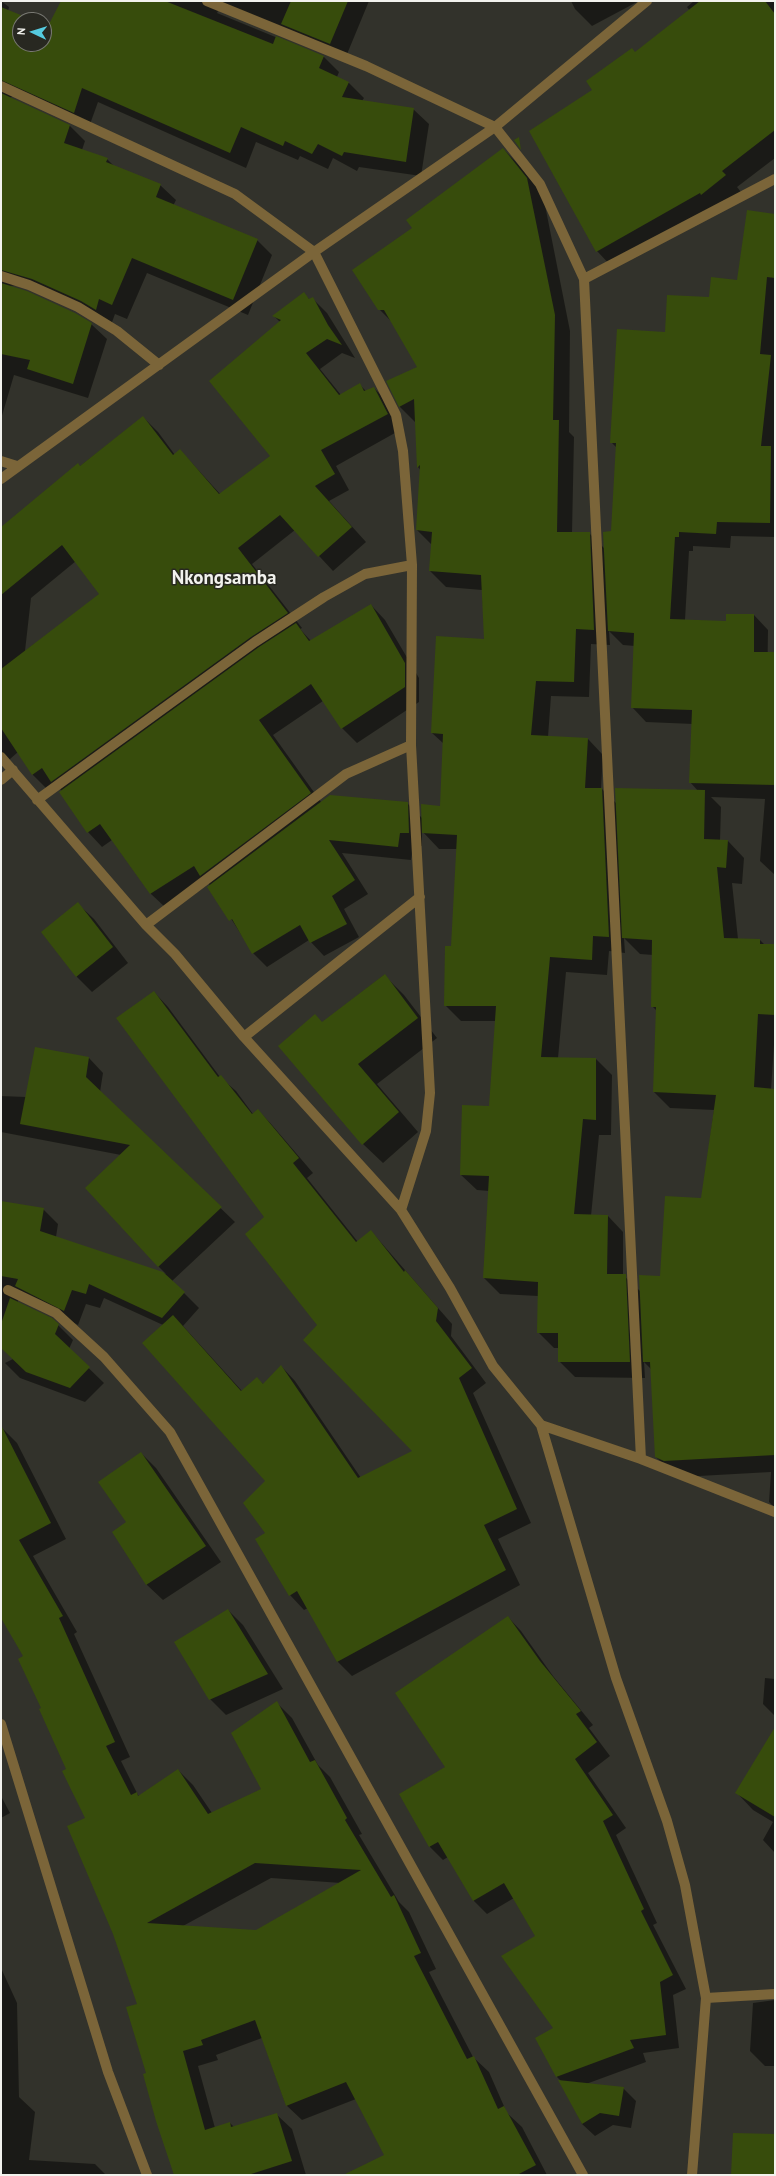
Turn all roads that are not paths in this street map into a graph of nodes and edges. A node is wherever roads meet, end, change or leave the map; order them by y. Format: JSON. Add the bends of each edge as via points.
{"nodes":[{"id":1,"x":207,"y":1,"type":"edge"},
{"id":2,"x":647,"y":1,"type":"edge"},
{"id":3,"x":1,"y":86,"type":"edge"},
{"id":4,"x":495,"y":126,"type":"junction"},
{"id":5,"x":775,"y":179,"type":"edge"},
{"id":6,"x":314,"y":252,"type":"junction"},
{"id":7,"x":1,"y":276,"type":"edge"},
{"id":8,"x":584,"y":280,"type":"junction"},
{"id":9,"x":159,"y":365,"type":"junction"},
{"id":10,"x":1,"y":461,"type":"edge"},
{"id":11,"x":17,"y":466,"type":"junction"},
{"id":12,"x":1,"y":479,"type":"edge"},
{"id":13,"x":412,"y":565,"type":"junction"},
{"id":14,"x":411,"y":745,"type":"junction"},
{"id":15,"x":1,"y":757,"type":"edge"},
{"id":16,"x":13,"y":770,"type":"junction"},
{"id":17,"x":1,"y":780,"type":"edge"},
{"id":18,"x":37,"y":800,"type":"junction"},
{"id":19,"x":420,"y":898,"type":"junction"},
{"id":20,"x":146,"y":925,"type":"junction"},
{"id":21,"x":244,"y":1037,"type":"junction"},
{"id":22,"x":401,"y":1210,"type":"junction"},
{"id":23,"x":8,"y":1290,"type":"dead end"},
{"id":24,"x":541,"y":1425,"type":"junction"},
{"id":25,"x":641,"y":1459,"type":"junction"},
{"id":26,"x":775,"y":1512,"type":"edge"},
{"id":27,"x":1,"y":1724,"type":"edge"},
{"id":28,"x":775,"y":1994,"type":"edge"},
{"id":29,"x":706,"y":1998,"type":"junction"},
{"id":30,"x":147,"y":2175,"type":"edge"},
{"id":31,"x":583,"y":2175,"type":"edge"},
{"id":32,"x":692,"y":2175,"type":"edge"}],
"edges":[{"from":1,"to":4,"type":"street","via":[[366,66]]},
{"from":2,"to":4,"type":"street"},
{"from":3,"to":6,"type":"street","via":[[235,194]]},
{"from":4,"to":6,"type":"street"},
{"from":4,"to":8,"type":"street","via":[[540,184]]},
{"from":5,"to":8,"type":"street"},
{"from":6,"to":9,"type":"street"},
{"from":6,"to":13,"type":"street","via":[[396,415],[403,451]]},
{"from":7,"to":9,"type":"street","via":[[29,285],[78,307],[117,331]]},
{"from":8,"to":25,"type":"street"},
{"from":9,"to":11,"type":"street"},
{"from":10,"to":11,"type":"street"},
{"from":11,"to":12,"type":"street"},
{"from":13,"to":14,"type":"street"},
{"from":13,"to":18,"type":"street","via":[[365,574],[324,597],[255,642]]},
{"from":14,"to":19,"type":"street"},
{"from":14,"to":20,"type":"street","via":[[346,774]]},
{"from":15,"to":16,"type":"street"},
{"from":16,"to":17,"type":"street"},
{"from":16,"to":18,"type":"street"},
{"from":18,"to":20,"type":"street"},
{"from":19,"to":21,"type":"street"},
{"from":19,"to":22,"type":"street","via":[[430,1093],[426,1131]]},
{"from":20,"to":21,"type":"street","via":[[175,954]]},
{"from":21,"to":22,"type":"street"},
{"from":22,"to":24,"type":"street","via":[[450,1288],[493,1366]]},
{"from":23,"to":31,"type":"street","via":[[56,1313],[104,1357],[170,1432]]},
{"from":24,"to":25,"type":"street"},
{"from":24,"to":29,"type":"street","via":[[616,1678],[667,1821],[685,1885]]},
{"from":25,"to":26,"type":"street"},
{"from":27,"to":30,"type":"street","via":[[108,2072]]},
{"from":28,"to":29,"type":"street"},
{"from":29,"to":32,"type":"street"}]}
